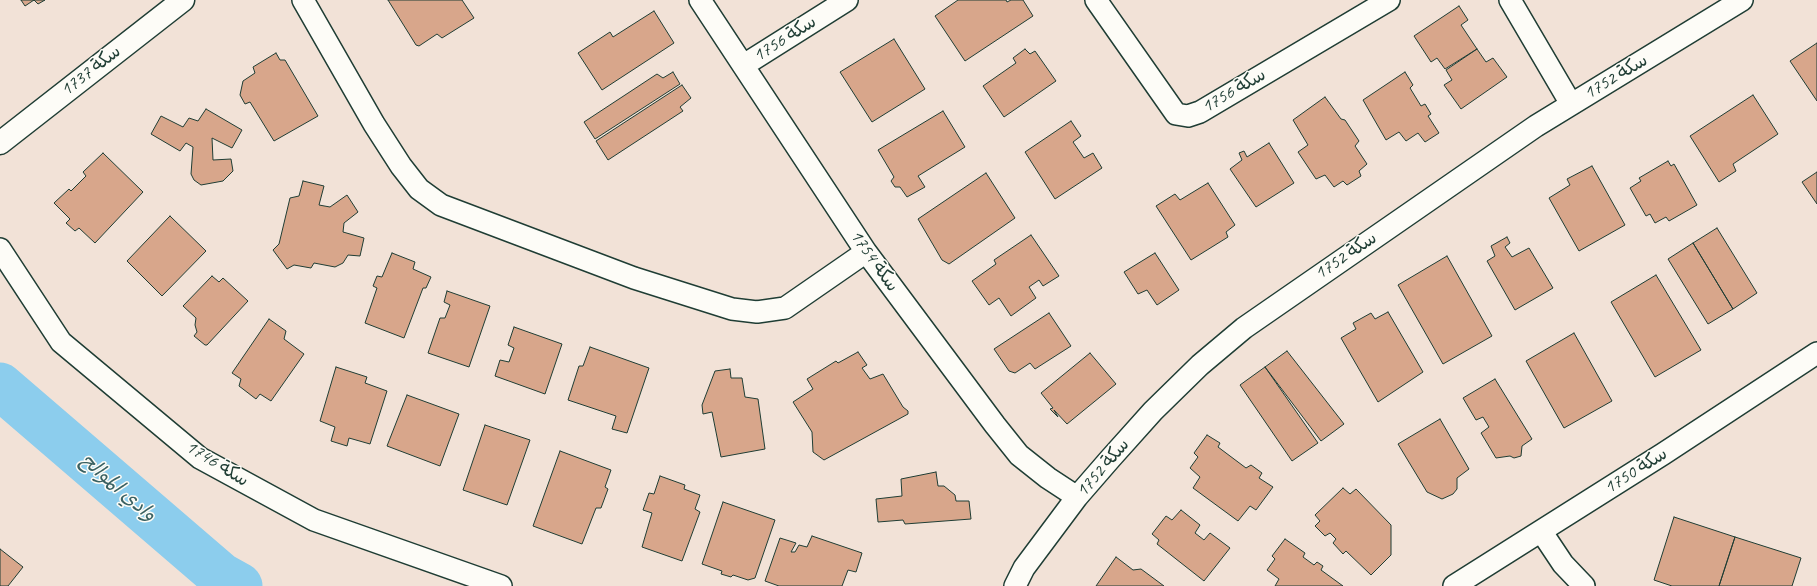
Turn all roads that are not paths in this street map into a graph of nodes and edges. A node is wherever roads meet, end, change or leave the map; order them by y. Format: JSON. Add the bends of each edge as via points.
{"nodes":[{"id":1,"x":183,"y":0,"type":"edge"},
{"id":2,"x":303,"y":0,"type":"edge"},
{"id":3,"x":700,"y":0,"type":"edge"},
{"id":4,"x":847,"y":0,"type":"edge"},
{"id":5,"x":1096,"y":0,"type":"edge"},
{"id":6,"x":1389,"y":0,"type":"edge"},
{"id":7,"x":1510,"y":0,"type":"edge"},
{"id":8,"x":1742,"y":0,"type":"edge"},
{"id":9,"x":744,"y":65,"type":"junction"},
{"id":10,"x":1571,"y":104,"type":"junction"},
{"id":11,"x":0,"y":143,"type":"edge"},
{"id":12,"x":0,"y":249,"type":"edge"},
{"id":13,"x":866,"y":252,"type":"junction"},
{"id":14,"x":1817,"y":353,"type":"edge"},
{"id":15,"x":1077,"y":497,"type":"junction"},
{"id":16,"x":1541,"y":531,"type":"junction"},
{"id":17,"x":501,"y":586,"type":"edge"},
{"id":18,"x":1015,"y":586,"type":"edge"},
{"id":19,"x":1454,"y":586,"type":"edge"},
{"id":20,"x":1584,"y":586,"type":"edge"}],
"edges":[{"from":1,"to":11,"type":"street","name":"سكة 1737"},
{"from":2,"to":13,"type":"street","via":[[401,166],[419,189],[441,205],[634,278],[732,309],[757,312],[785,308]]},
{"from":3,"to":9,"type":"street","name":"سكة 1754"},
{"from":4,"to":9,"type":"street","name":"سكة 1756"},
{"from":5,"to":6,"type":"street","name":"سكة 1756","via":[[1176,114],[1188,116],[1200,112]]},
{"from":7,"to":10,"type":"street"},
{"from":8,"to":10,"type":"street","name":"سكة 1752"},
{"from":9,"to":13,"type":"street","name":"سكة 1754"},
{"from":10,"to":15,"type":"street","name":"سكة 1752","via":[[1244,328],[1200,365],[1153,411]]},
{"from":12,"to":17,"type":"street","name":"سكة 1746","via":[[62,342],[200,458],[314,520]]},
{"from":13,"to":15,"type":"street","name":"سكة 1754","via":[[1019,455]]},
{"from":14,"to":16,"type":"street","name":"سكة 1750"},
{"from":15,"to":18,"type":"street","name":"سكة 1752","via":[[1024,568]]},
{"from":16,"to":19,"type":"street","name":"سكة 1750"},
{"from":16,"to":20,"type":"street","via":[[1563,564]]}]}
